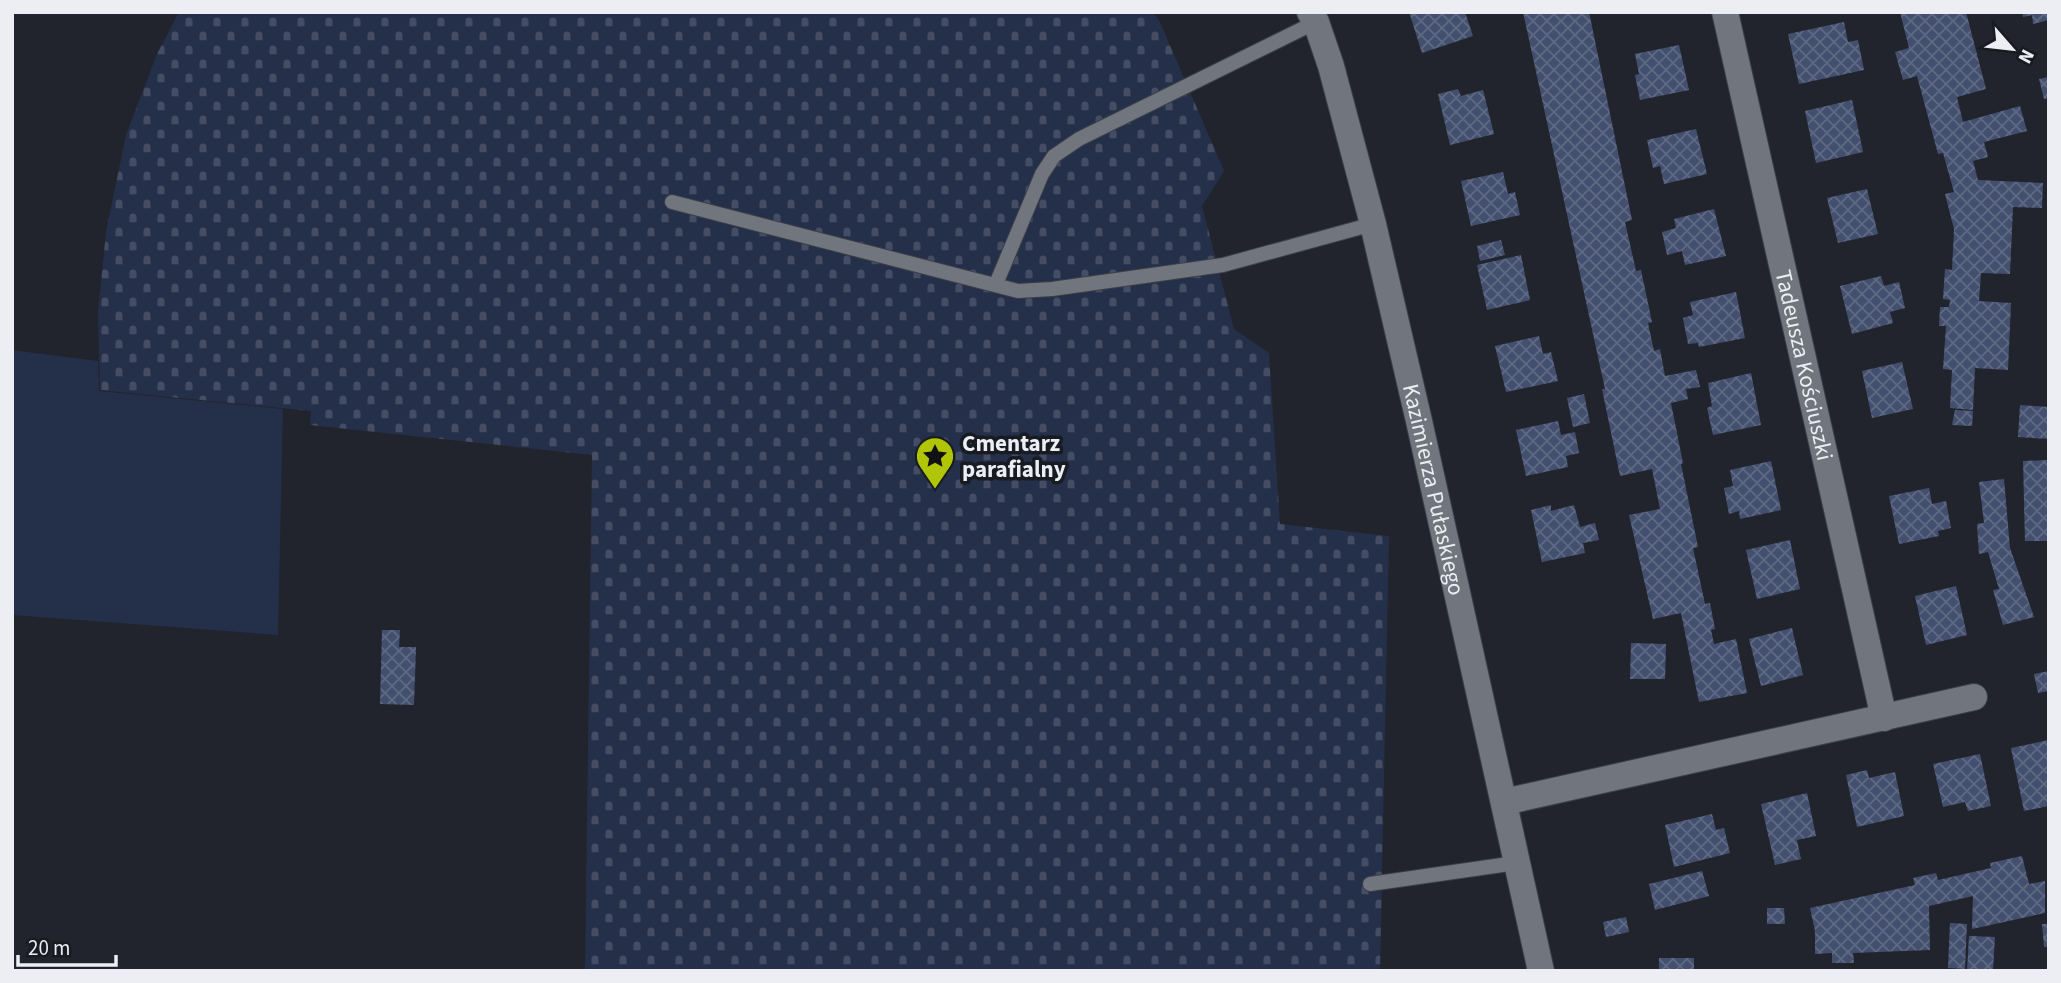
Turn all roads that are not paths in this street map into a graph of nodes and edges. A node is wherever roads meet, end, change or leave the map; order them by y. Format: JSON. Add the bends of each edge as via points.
{"nodes":[{"id":1,"x":1726,"y":12,"type":"edge"},
{"id":2,"x":1313,"y":17,"type":"edge"},
{"id":3,"x":672,"y":202,"type":"dead end"},
{"id":4,"x":1373,"y":224,"type":"junction"},
{"id":5,"x":996,"y":284,"type":"junction"},
{"id":6,"x":1974,"y":697,"type":"dead end"},
{"id":7,"x":1884,"y":718,"type":"junction"},
{"id":8,"x":1504,"y":802,"type":"junction"},
{"id":9,"x":1516,"y":863,"type":"junction"},
{"id":10,"x":1370,"y":884,"type":"dead end"},
{"id":11,"x":1541,"y":971,"type":"edge"}],
"edges":[{"from":1,"to":7,"type":"street","name":"Tadeusza Kościuszki"},
{"from":2,"to":4,"type":"street","name":"Kazimierza Pułaskiego","via":[[1331,66]]},
{"from":2,"to":5,"type":"lane","via":[[1054,156],[1042,174]]},
{"from":3,"to":5,"type":"lane"},
{"from":4,"to":5,"type":"lane","via":[[1218,266],[1052,289],[1018,290]]},
{"from":4,"to":8,"type":"street","name":"Kazimierza Pułaskiego"},
{"from":6,"to":7,"type":"street"},
{"from":7,"to":8,"type":"street"},
{"from":8,"to":9,"type":"street","name":"Kazimierza Pułaskiego"},
{"from":9,"to":10,"type":"lane"},
{"from":9,"to":11,"type":"street","name":"Kazimierza Pułaskiego"}]}
